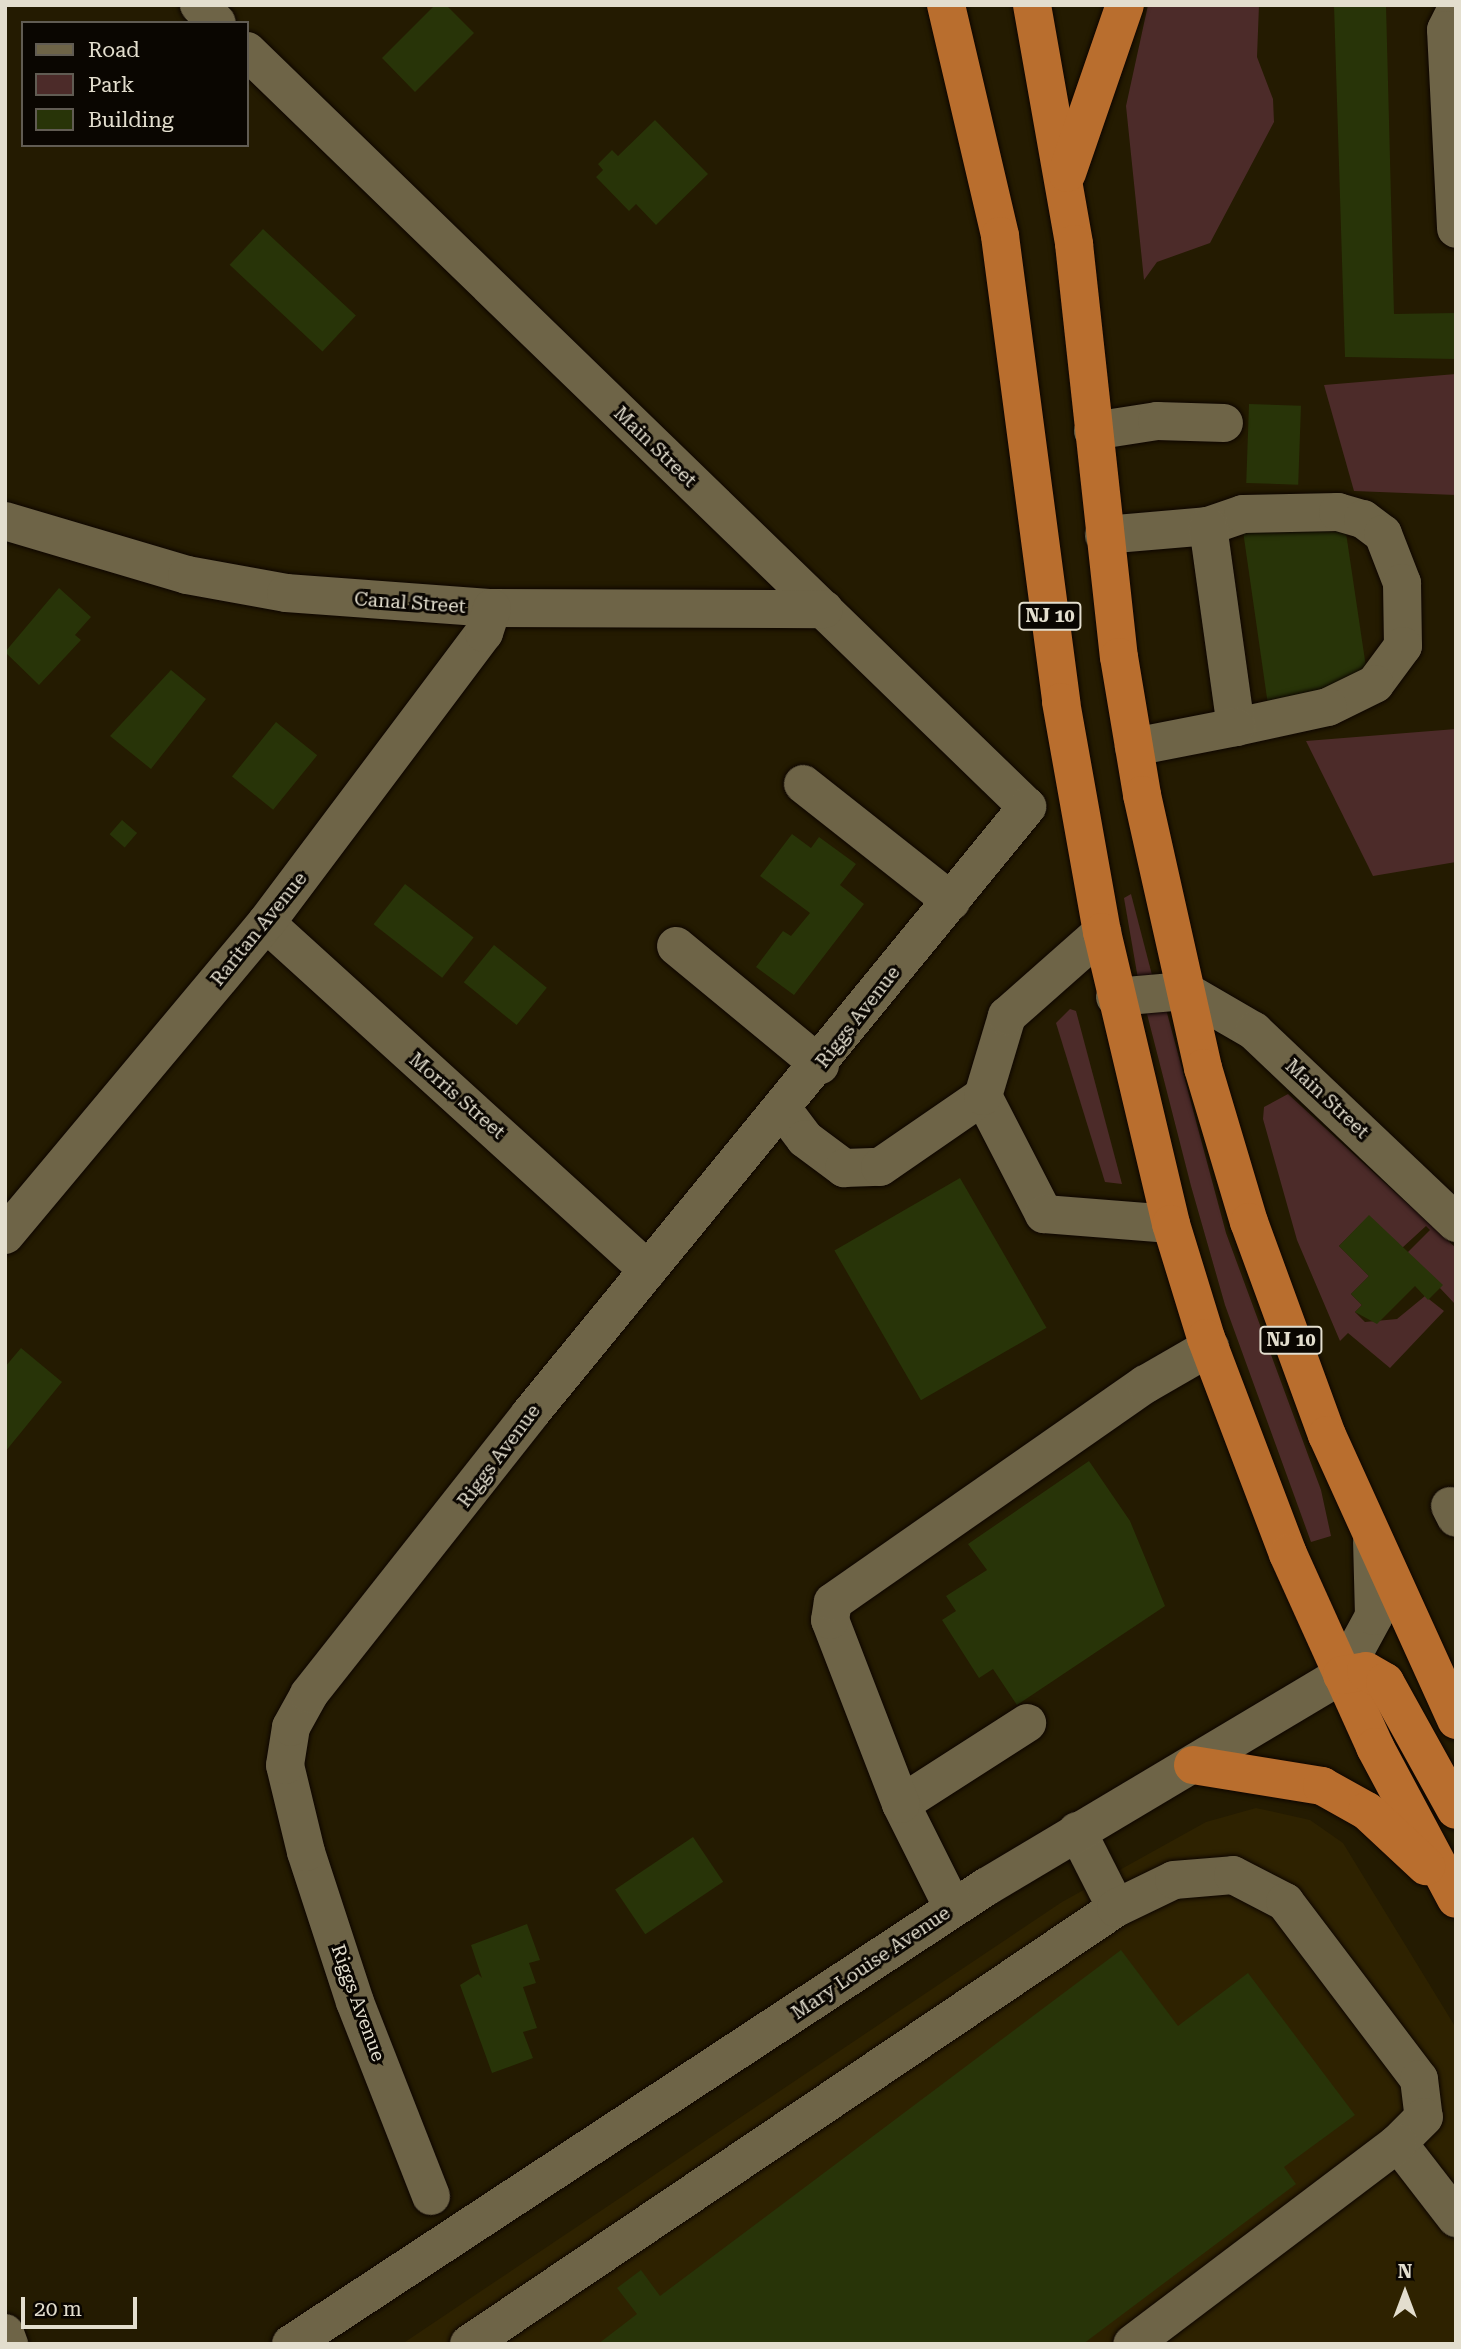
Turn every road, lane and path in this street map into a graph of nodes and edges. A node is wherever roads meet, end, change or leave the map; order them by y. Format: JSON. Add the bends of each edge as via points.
{"nodes":[{"id":1,"x":199,"y":5,"type":"edge"},
{"id":2,"x":946,"y":5,"type":"edge"},
{"id":3,"x":1032,"y":5,"type":"edge"},
{"id":4,"x":1125,"y":5,"type":"edge"},
{"id":5,"x":1456,"y":10,"type":"edge"},
{"id":6,"x":215,"y":21,"type":"edge"},
{"id":7,"x":248,"y":52,"type":"edge"},
{"id":8,"x":1065,"y":178,"type":"junction"},
{"id":9,"x":1456,"y":229,"type":"edge"},
{"id":10,"x":1224,"y":423,"type":"dead end"},
{"id":11,"x":1093,"y":430,"type":"junction"},
{"id":12,"x":5,"y":521,"type":"edge"},
{"id":13,"x":1208,"y":526,"type":"junction"},
{"id":14,"x":1104,"y":536,"type":"junction"},
{"id":15,"x":492,"y":608,"type":"junction"},
{"id":16,"x":824,"y":609,"type":"junction"},
{"id":17,"x":1236,"y":727,"type":"junction"},
{"id":18,"x":1134,"y":747,"type":"junction"},
{"id":19,"x":803,"y":784,"type":"dead end"},
{"id":20,"x":1077,"y":798,"type":"junction"},
{"id":21,"x":1027,"y":807,"type":"junction"},
{"id":22,"x":951,"y":901,"type":"junction"},
{"id":23,"x":266,"y":923,"type":"junction"},
{"id":24,"x":1102,"y":932,"type":"junction"},
{"id":25,"x":676,"y":946,"type":"dead end"},
{"id":26,"x":1185,"y":992,"type":"junction"},
{"id":27,"x":1115,"y":997,"type":"junction"},
{"id":28,"x":820,"y":1065,"type":"junction"},
{"id":29,"x":983,"y":1096,"type":"junction"},
{"id":30,"x":784,"y":1111,"type":"junction"},
{"id":31,"x":1456,"y":1223,"type":"edge"},
{"id":32,"x":1171,"y":1224,"type":"junction"},
{"id":33,"x":5,"y":1235,"type":"edge"},
{"id":34,"x":648,"y":1270,"type":"junction"},
{"id":35,"x":1210,"y":1347,"type":"junction"},
{"id":36,"x":1372,"y":1542,"type":"junction"},
{"id":37,"x":1342,"y":1675,"type":"junction"},
{"id":38,"x":1456,"y":1720,"type":"edge"},
{"id":39,"x":1027,"y":1723,"type":"dead end"},
{"id":40,"x":1192,"y":1765,"type":"junction"},
{"id":41,"x":901,"y":1804,"type":"junction"},
{"id":42,"x":1456,"y":1810,"type":"edge"},
{"id":43,"x":1077,"y":1831,"type":"junction"},
{"id":44,"x":1451,"y":1892,"type":"edge"},
{"id":45,"x":953,"y":1908,"type":"junction"},
{"id":46,"x":1116,"y":1908,"type":"junction"},
{"id":47,"x":1398,"y":2143,"type":"junction"},
{"id":48,"x":431,"y":2196,"type":"dead end"},
{"id":49,"x":1456,"y":2218,"type":"edge"},
{"id":50,"x":338,"y":2332,"type":"edge"},
{"id":51,"x":5,"y":2333,"type":"edge"},
{"id":52,"x":9,"y":2344,"type":"edge"},
{"id":53,"x":291,"y":2344,"type":"edge"},
{"id":54,"x":468,"y":2344,"type":"edge"},
{"id":55,"x":1132,"y":2344,"type":"edge"}],
"edges":[{"from":1,"to":6,"type":"street"},
{"from":2,"to":20,"type":"highway","number":"NJ 10","via":[[1000,236]]},
{"from":3,"to":8,"type":"highway","number":"NJ 10"},
{"from":4,"to":8,"type":"highway"},
{"from":5,"to":9,"type":"street","via":[[1446,30]]},
{"from":7,"to":16,"type":"street","name":"Main Street"},
{"from":8,"to":11,"type":"highway","number":"NJ 10"},
{"from":10,"to":11,"type":"street","via":[[1157,421]]},
{"from":11,"to":14,"type":"highway","number":"NJ 10"},
{"from":12,"to":15,"type":"street","name":"Canal Street","via":[[187,575],[286,593]]},
{"from":13,"to":14,"type":"street"},
{"from":13,"to":17,"type":"street"},
{"from":13,"to":17,"type":"street","via":[[1243,514],[1338,512],[1363,519],[1383,534],[1402,583],[1403,646],[1375,684],[1328,707]]},
{"from":14,"to":18,"type":"highway","number":"NJ 10"},
{"from":15,"to":16,"type":"street","name":"Canal Street"},
{"from":15,"to":23,"type":"street","name":"Raritan Avenue","via":[[484,633]]},
{"from":16,"to":21,"type":"street","name":"Main Street"},
{"from":17,"to":18,"type":"street"},
{"from":18,"to":26,"type":"highway","number":"NJ 10"},
{"from":19,"to":22,"type":"street"},
{"from":20,"to":21,"type":"street"},
{"from":20,"to":24,"type":"highway","number":"NJ 10"},
{"from":21,"to":22,"type":"street","name":"Riggs Avenue"},
{"from":22,"to":28,"type":"street","name":"Riggs Avenue"},
{"from":23,"to":33,"type":"street","name":"Raritan Avenue"},
{"from":23,"to":34,"type":"street","name":"Morris Street"},
{"from":24,"to":27,"type":"highway","number":"NJ 10"},
{"from":24,"to":29,"type":"street","via":[[1007,1016]]},
{"from":25,"to":28,"type":"street"},
{"from":26,"to":27,"type":"street"},
{"from":26,"to":31,"type":"street","name":"Main Street","via":[[1254,1031]]},
{"from":26,"to":36,"type":"highway","number":"NJ 10","via":[[1249,1222]]},
{"from":27,"to":32,"type":"highway","number":"NJ 10"},
{"from":28,"to":30,"type":"street","name":"Riggs Avenue"},
{"from":29,"to":30,"type":"street","via":[[896,1158],[863,1171],[844,1168],[815,1146]]},
{"from":29,"to":32,"type":"street","via":[[1044,1214]]},
{"from":30,"to":34,"type":"street","name":"Riggs Avenue"},
{"from":32,"to":35,"type":"highway","number":"NJ 10"},
{"from":34,"to":48,"type":"street","name":"Riggs Avenue","via":[[309,1694],[287,1740],[289,1794],[306,1852],[355,2002]]},
{"from":35,"to":37,"type":"highway","number":"NJ 10"},
{"from":35,"to":41,"type":"street","via":[[1146,1384],[833,1602],[830,1620]]},
{"from":36,"to":37,"type":"street","via":[[1374,1616]]},
{"from":36,"to":38,"type":"highway","number":"NJ 10"},
{"from":37,"to":40,"type":"street","name":"Mary Louise Avenue"},
{"from":37,"to":42,"type":"highway","via":[[1366,1671],[1385,1682]]},
{"from":37,"to":44,"type":"highway","number":"NJ 10"},
{"from":39,"to":41,"type":"street"},
{"from":40,"to":43,"type":"street","name":"Mary Louise Avenue"},
{"from":40,"to":44,"type":"highway","via":[[1322,1786],[1367,1811]]},
{"from":41,"to":45,"type":"street"},
{"from":43,"to":45,"type":"street","name":"Mary Louise Avenue"},
{"from":43,"to":46,"type":"street"},
{"from":45,"to":50,"type":"street","name":"Mary Louise Avenue"},
{"from":46,"to":47,"type":"street","via":[[1151,1889],[1202,1874],[1233,1875],[1285,1902],[1425,2091],[1424,2117]]},
{"from":46,"to":54,"type":"street"},
{"from":47,"to":49,"type":"street"},
{"from":47,"to":55,"type":"street"},
{"from":50,"to":53,"type":"street","name":"Mary Louise Avenue"},
{"from":51,"to":52,"type":"street"}]}
